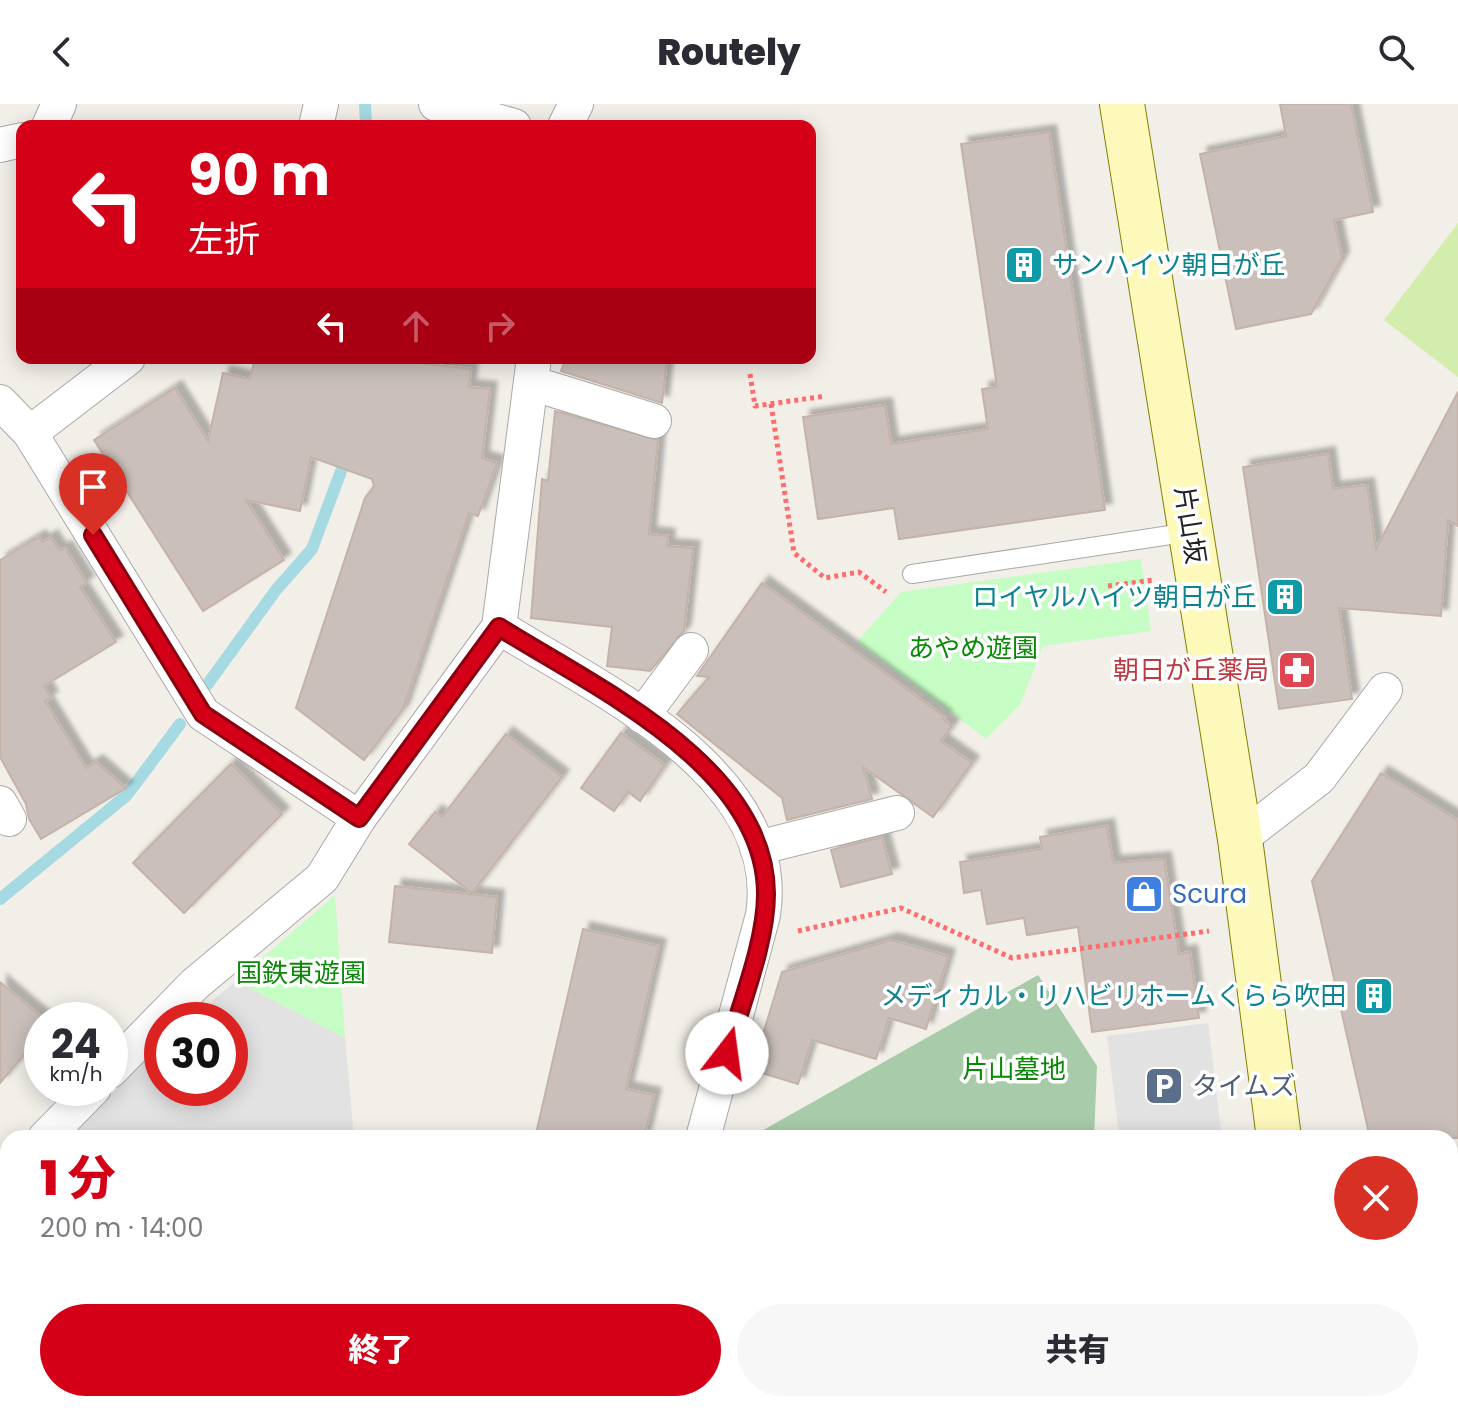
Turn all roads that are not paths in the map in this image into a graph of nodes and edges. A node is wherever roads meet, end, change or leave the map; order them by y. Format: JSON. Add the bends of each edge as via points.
{"nodes":[{"id":1,"x":1122,"y":104,"type":"edge"},
{"id":2,"x":444,"y":113,"type":"edge"},
{"id":3,"x":482,"y":120,"type":"edge"},
{"id":4,"x":120,"y":364,"type":"edge"},
{"id":5,"x":533,"y":371,"type":"edge"},
{"id":6,"x":0,"y":402,"type":"edge"},
{"id":7,"x":654,"y":421,"type":"dead end"},
{"id":8,"x":30,"y":433,"type":"junction"},
{"id":9,"x":1191,"y":532,"type":"junction"},
{"id":10,"x":912,"y":574,"type":"dead end"},
{"id":11,"x":499,"y":627,"type":"junction"},
{"id":12,"x":691,"y":650,"type":"dead end"},
{"id":13,"x":1385,"y":690,"type":"dead end"},
{"id":14,"x":642,"y":716,"type":"junction"},
{"id":15,"x":897,"y":813,"type":"dead end"},
{"id":16,"x":359,"y":818,"type":"junction"},
{"id":17,"x":1240,"y":839,"type":"junction"},
{"id":18,"x":757,"y":848,"type":"junction"},
{"id":19,"x":128,"y":1053,"type":"edge"},
{"id":20,"x":76,"y":1106,"type":"edge"},
{"id":21,"x":53,"y":1130,"type":"edge"},
{"id":22,"x":705,"y":1130,"type":"edge"},
{"id":23,"x":1278,"y":1130,"type":"edge"}],
"edges":[{"from":1,"to":9,"type":"street","name":"片山坂"},
{"from":2,"to":3,"type":"street"},
{"from":4,"to":8,"type":"street"},
{"from":5,"to":7,"type":"street"},
{"from":5,"to":11,"type":"street"},
{"from":6,"to":8,"type":"street"},
{"from":8,"to":16,"type":"street","via":[[203,714]]},
{"from":9,"to":10,"type":"lane"},
{"from":9,"to":17,"type":"street","name":"片山坂"},
{"from":11,"to":14,"type":"street"},
{"from":11,"to":16,"type":"street"},
{"from":12,"to":14,"type":"street"},
{"from":13,"to":17,"type":"street","via":[[1319,778]]},
{"from":14,"to":18,"type":"street","via":[[676,738],[733,797]]},
{"from":15,"to":18,"type":"street"},
{"from":16,"to":19,"type":"street","via":[[322,878],[195,984]]},
{"from":17,"to":23,"type":"street","name":"片山坂"},
{"from":18,"to":22,"type":"street","via":[[766,894],[758,940]]},
{"from":20,"to":21,"type":"street"}]}
